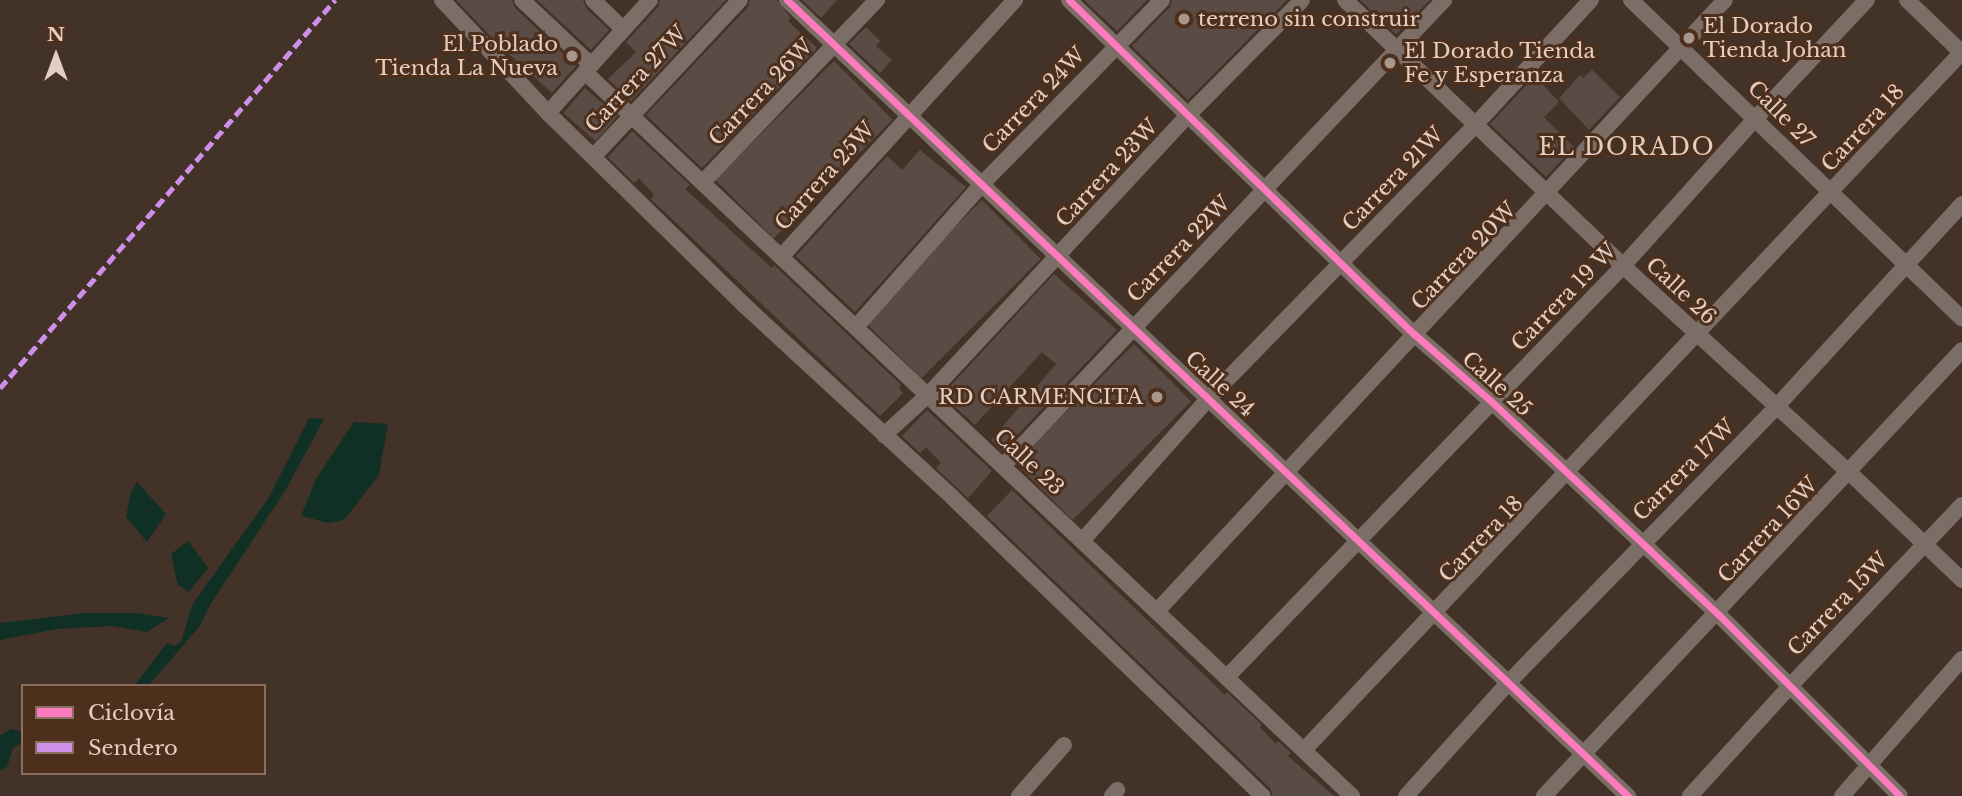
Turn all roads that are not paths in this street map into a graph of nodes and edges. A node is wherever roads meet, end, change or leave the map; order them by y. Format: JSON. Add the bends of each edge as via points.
{"nodes":[{"id":1,"x":442,"y":0,"type":"edge"},
{"id":2,"x":522,"y":0,"type":"edge"},
{"id":3,"x":593,"y":0,"type":"edge"},
{"id":4,"x":650,"y":0,"type":"edge"},
{"id":5,"x":740,"y":0,"type":"edge"},
{"id":6,"x":786,"y":0,"type":"edge"},
{"id":7,"x":877,"y":0,"type":"edge"},
{"id":8,"x":1015,"y":0,"type":"edge"},
{"id":9,"x":1069,"y":0,"type":"edge"},
{"id":10,"x":1163,"y":0,"type":"edge"},
{"id":11,"x":1302,"y":0,"type":"edge"},
{"id":12,"x":1345,"y":0,"type":"edge"},
{"id":13,"x":1444,"y":0,"type":"edge"},
{"id":14,"x":1591,"y":0,"type":"edge"},
{"id":15,"x":1631,"y":0,"type":"edge"},
{"id":16,"x":1725,"y":0,"type":"edge"},
{"id":17,"x":1867,"y":0,"type":"edge"},
{"id":18,"x":1907,"y":0,"type":"edge"},
{"id":19,"x":623,"y":29,"type":"junction"},
{"id":20,"x":1116,"y":46,"type":"junction"},
{"id":21,"x":1680,"y":46,"type":"junction"},
{"id":22,"x":834,"y":47,"type":"junction"},
{"id":23,"x":1397,"y":50,"type":"junction"},
{"id":24,"x":1962,"y":52,"type":"edge"},
{"id":25,"x":588,"y":69,"type":"junction"},
{"id":26,"x":548,"y":113,"type":"junction"},
{"id":27,"x":632,"y":115,"type":"junction"},
{"id":28,"x":906,"y":116,"type":"junction"},
{"id":29,"x":1187,"y":116,"type":"junction"},
{"id":30,"x":1756,"y":118,"type":"junction"},
{"id":31,"x":1476,"y":124,"type":"junction"},
{"id":32,"x":593,"y":157,"type":"junction"},
{"id":33,"x":702,"y":182,"type":"junction"},
{"id":34,"x":982,"y":184,"type":"junction"},
{"id":35,"x":1265,"y":190,"type":"junction"},
{"id":36,"x":1548,"y":193,"type":"junction"},
{"id":37,"x":1831,"y":194,"type":"junction"},
{"id":38,"x":1962,"y":204,"type":"edge"},
{"id":39,"x":781,"y":257,"type":"junction"},
{"id":40,"x":1057,"y":257,"type":"junction"},
{"id":41,"x":1342,"y":262,"type":"junction"},
{"id":42,"x":1905,"y":265,"type":"junction"},
{"id":43,"x":1623,"y":266,"type":"junction"},
{"id":44,"x":1962,"y":318,"type":"edge"},
{"id":45,"x":856,"y":327,"type":"junction"},
{"id":46,"x":1133,"y":328,"type":"junction"},
{"id":47,"x":1414,"y":334,"type":"junction"},
{"id":48,"x":1697,"y":334,"type":"junction"},
{"id":49,"x":1962,"y":350,"type":"edge"},
{"id":50,"x":928,"y":395,"type":"junction"},
{"id":51,"x":1209,"y":398,"type":"junction"},
{"id":52,"x":1492,"y":402,"type":"junction"},
{"id":53,"x":1777,"y":405,"type":"junction"},
{"id":54,"x":884,"y":435,"type":"junction"},
{"id":55,"x":1003,"y":467,"type":"junction"},
{"id":56,"x":1286,"y":470,"type":"junction"},
{"id":57,"x":1850,"y":473,"type":"junction"},
{"id":58,"x":1568,"y":474,"type":"junction"},
{"id":59,"x":1962,"y":505,"type":"edge"},
{"id":60,"x":1357,"y":540,"type":"junction"},
{"id":61,"x":1082,"y":541,"type":"junction"},
{"id":62,"x":1641,"y":543,"type":"junction"},
{"id":63,"x":1924,"y":545,"type":"junction"},
{"id":64,"x":1962,"y":580,"type":"edge"},
{"id":65,"x":1157,"y":611,"type":"junction"},
{"id":66,"x":1435,"y":612,"type":"junction"},
{"id":67,"x":1717,"y":614,"type":"junction"},
{"id":68,"x":1962,"y":660,"type":"edge"},
{"id":69,"x":1227,"y":677,"type":"junction"},
{"id":70,"x":1508,"y":683,"type":"junction"},
{"id":71,"x":1791,"y":685,"type":"junction"},
{"id":72,"x":1064,"y":746,"type":"dead end"},
{"id":73,"x":1304,"y":750,"type":"junction"},
{"id":74,"x":1583,"y":754,"type":"junction"},
{"id":75,"x":1871,"y":766,"type":"junction"},
{"id":76,"x":1019,"y":796,"type":"edge"},
{"id":77,"x":1263,"y":796,"type":"edge"},
{"id":78,"x":1353,"y":796,"type":"edge"},
{"id":79,"x":1406,"y":796,"type":"edge"},
{"id":80,"x":1544,"y":796,"type":"edge"},
{"id":81,"x":1628,"y":796,"type":"edge"},
{"id":82,"x":1690,"y":796,"type":"edge"},
{"id":83,"x":1842,"y":796,"type":"edge"},
{"id":84,"x":1900,"y":796,"type":"edge"}],
"edges":[{"from":1,"to":26,"type":"street"},
{"from":2,"to":25,"type":"street","name":"Calle 23"},
{"from":3,"to":19,"type":"street"},
{"from":4,"to":19,"type":"street"},
{"from":5,"to":27,"type":"street","name":"Carrera 27W"},
{"from":6,"to":22,"type":"street","name":"Calle 24"},
{"from":7,"to":22,"type":"street","name":"Carrera 26W"},
{"from":8,"to":28,"type":"street","name":"Carrera 25W"},
{"from":9,"to":20,"type":"street","name":"Calle 25"},
{"from":10,"to":20,"type":"street","name":"Carrera 24W"},
{"from":11,"to":29,"type":"street","name":"Carrera 23W"},
{"from":12,"to":23,"type":"street","name":"Calle 26"},
{"from":13,"to":23,"type":"street","name":"Carrera 22W"},
{"from":14,"to":31,"type":"street","name":"Carrera 21W"},
{"from":15,"to":21,"type":"street","name":"Calle 27"},
{"from":16,"to":21,"type":"street","name":"Carrera 20W"},
{"from":17,"to":30,"type":"street","name":"Carrera 19 W"},
{"from":18,"to":24,"type":"street"},
{"from":19,"to":25,"type":"street"},
{"from":20,"to":29,"type":"street","name":"Calle 25"},
{"from":20,"to":34,"type":"street","name":"Carrera 24W"},
{"from":21,"to":30,"type":"street","name":"Calle 27"},
{"from":21,"to":36,"type":"street","name":"Carrera 20W"},
{"from":22,"to":28,"type":"street","name":"Calle 24"},
{"from":22,"to":33,"type":"street","name":"Carrera 26W"},
{"from":23,"to":31,"type":"street","name":"Calle 26"},
{"from":23,"to":35,"type":"street","name":"Carrera 22W"},
{"from":24,"to":37,"type":"street","name":"Carrera 18"},
{"from":25,"to":26,"type":"street"},
{"from":25,"to":27,"type":"street","name":"Calle 23"},
{"from":26,"to":32,"type":"street"},
{"from":27,"to":32,"type":"street","name":"Carrera 27W"},
{"from":27,"to":33,"type":"street","name":"Calle 23"},
{"from":28,"to":34,"type":"street","name":"Calle 24"},
{"from":28,"to":39,"type":"street","name":"Carrera 25W"},
{"from":29,"to":35,"type":"street","name":"Calle 25"},
{"from":29,"to":40,"type":"street","name":"Carrera 23W"},
{"from":30,"to":37,"type":"street","name":"Calle 27"},
{"from":30,"to":43,"type":"street","name":"Carrera 19 W"},
{"from":31,"to":36,"type":"street","name":"Calle 26"},
{"from":31,"to":41,"type":"street","name":"Carrera 21W"},
{"from":32,"to":54,"type":"street"},
{"from":33,"to":39,"type":"street","name":"Calle 23"},
{"from":34,"to":40,"type":"street","name":"Calle 24"},
{"from":34,"to":45,"type":"street","name":"Carrera 24W"},
{"from":35,"to":41,"type":"street","name":"Calle 25"},
{"from":35,"to":46,"type":"street","name":"Carrera 22W"},
{"from":36,"to":43,"type":"street","name":"Calle 26"},
{"from":36,"to":47,"type":"street","name":"Carrera 20W"},
{"from":37,"to":42,"type":"street","name":"Calle 27"},
{"from":37,"to":48,"type":"street","name":"Carrera 18"},
{"from":38,"to":42,"type":"street","name":"Carrera 17W"},
{"from":39,"to":45,"type":"street","name":"Calle 23"},
{"from":40,"to":46,"type":"street","name":"Calle 24"},
{"from":40,"to":50,"type":"street","name":"Carrera 23W"},
{"from":41,"to":47,"type":"street","name":"Calle 25"},
{"from":41,"to":51,"type":"street","name":"Carrera 21W"},
{"from":42,"to":44,"type":"street","name":"Calle 27"},
{"from":42,"to":53,"type":"street","name":"Carrera 17W"},
{"from":43,"to":48,"type":"street","name":"Calle 26"},
{"from":43,"to":52,"type":"street","name":"Carrera 19 W"},
{"from":45,"to":50,"type":"street","name":"Calle 23"},
{"from":46,"to":51,"type":"street","name":"Calle 24"},
{"from":46,"to":55,"type":"street","name":"Carrera 22W"},
{"from":47,"to":52,"type":"street","name":"Calle 25"},
{"from":47,"to":56,"type":"street","name":"Carrera 20W"},
{"from":48,"to":53,"type":"street","name":"Calle 26"},
{"from":48,"to":58,"type":"street","name":"Carrera 18"},
{"from":49,"to":57,"type":"street","name":"Carrera 16W"},
{"from":50,"to":54,"type":"street","name":"Carrera 23W"},
{"from":50,"to":55,"type":"street","name":"Calle 23"},
{"from":51,"to":56,"type":"street","name":"Calle 24"},
{"from":51,"to":61,"type":"street","name":"Carrera 21W"},
{"from":52,"to":58,"type":"street","name":"Calle 25"},
{"from":52,"to":60,"type":"street","name":"Carrera 19 W"},
{"from":53,"to":57,"type":"street","name":"Calle 26"},
{"from":53,"to":62,"type":"street","name":"Carrera 17W"},
{"from":54,"to":77,"type":"street"},
{"from":55,"to":61,"type":"street","name":"Calle 23"},
{"from":56,"to":60,"type":"street","name":"Calle 24"},
{"from":56,"to":65,"type":"street","name":"Carrera 20W"},
{"from":57,"to":63,"type":"street","name":"Calle 26"},
{"from":57,"to":67,"type":"street","name":"Carrera 16W"},
{"from":58,"to":62,"type":"street","name":"Calle 25"},
{"from":58,"to":66,"type":"street","name":"Carrera 18"},
{"from":59,"to":63,"type":"street","name":"Carrera 15W"},
{"from":60,"to":66,"type":"street","name":"Calle 24"},
{"from":60,"to":69,"type":"street","name":"Carrera 19 W"},
{"from":61,"to":65,"type":"street","name":"Calle 23"},
{"from":62,"to":67,"type":"street","name":"Calle 25"},
{"from":62,"to":70,"type":"street","name":"Carrera 17W"},
{"from":63,"to":64,"type":"street","name":"Calle 26"},
{"from":63,"to":71,"type":"street","name":"Carrera 15W"},
{"from":65,"to":69,"type":"street","name":"Calle 23"},
{"from":66,"to":70,"type":"street","name":"Calle 24"},
{"from":66,"to":73,"type":"street","name":"Carrera 18"},
{"from":67,"to":71,"type":"street","name":"Calle 25"},
{"from":67,"to":74,"type":"street","name":"Carrera 16W"},
{"from":68,"to":75,"type":"street"},
{"from":69,"to":73,"type":"street","name":"Calle 23"},
{"from":70,"to":74,"type":"street","name":"Calle 24"},
{"from":70,"to":79,"type":"street","name":"Carrera 17W"},
{"from":71,"to":75,"type":"street","name":"Calle 25"},
{"from":71,"to":82,"type":"street","name":"Carrera 15W"},
{"from":72,"to":76,"type":"street"},
{"from":73,"to":78,"type":"street","name":"Calle 23"},
{"from":74,"to":80,"type":"street","name":"Carrera 16W"},
{"from":74,"to":81,"type":"street","name":"Calle 24"},
{"from":75,"to":83,"type":"street"},
{"from":75,"to":84,"type":"street","name":"Calle 25"}]}
